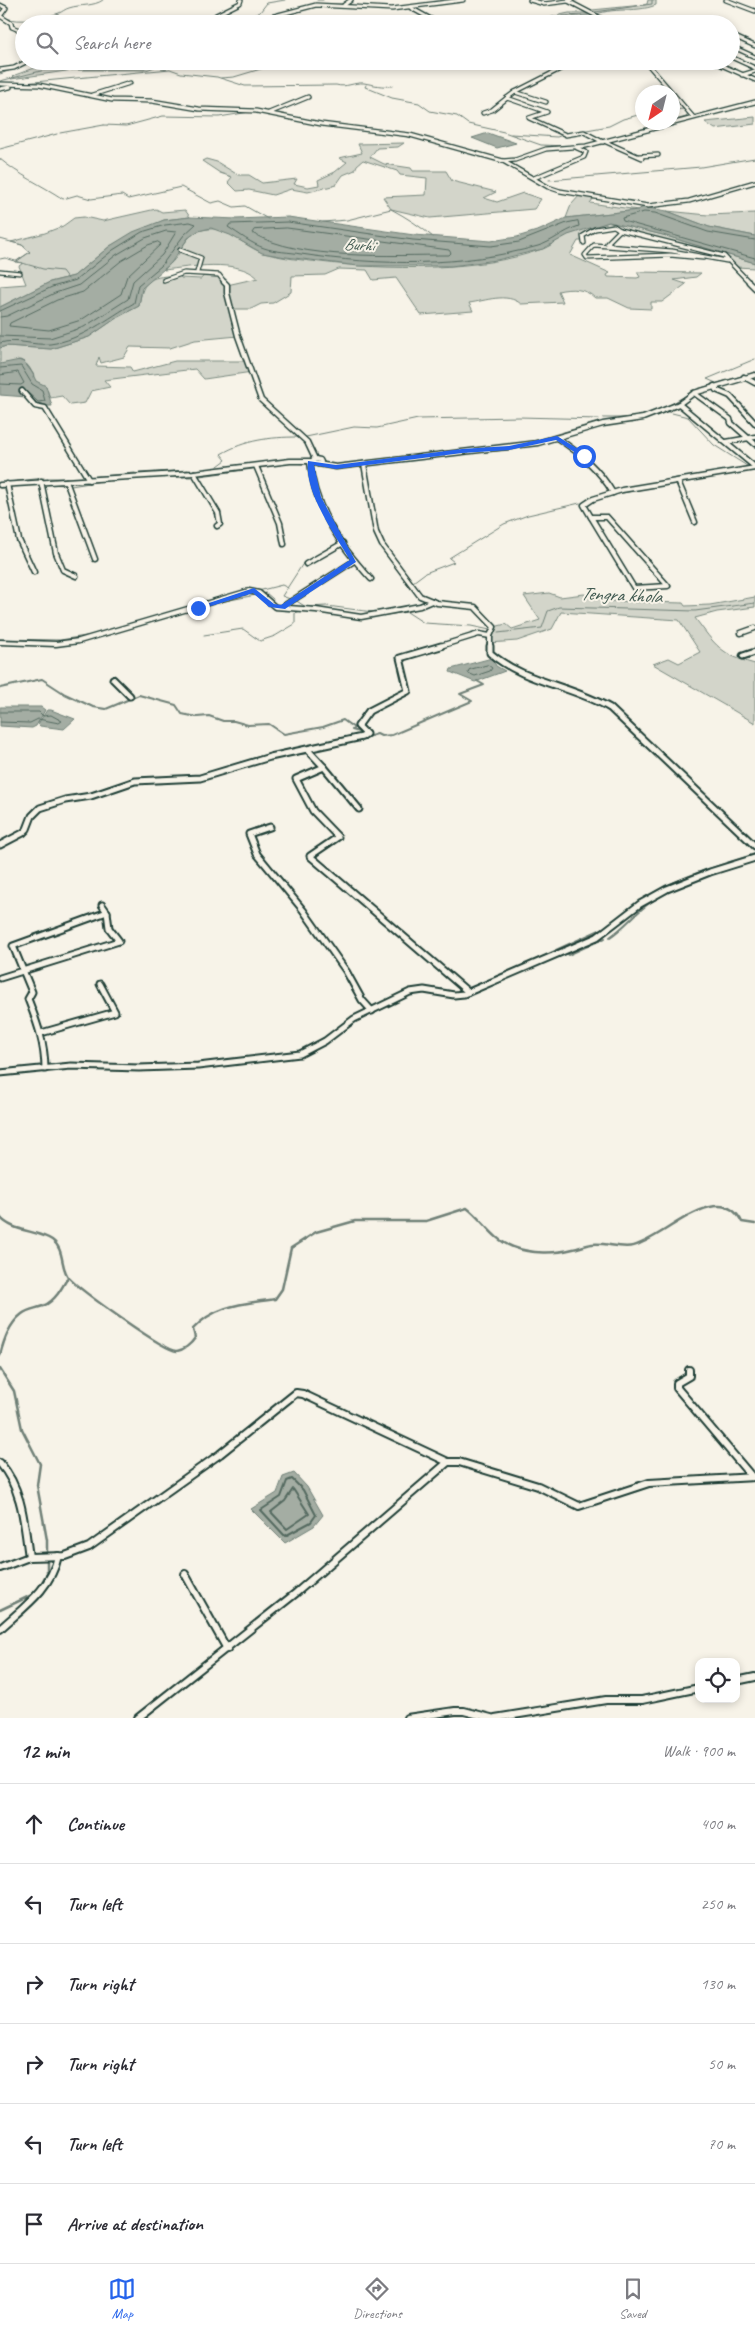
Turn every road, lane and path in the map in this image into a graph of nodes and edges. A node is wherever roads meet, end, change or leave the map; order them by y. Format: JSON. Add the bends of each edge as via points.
{"nodes":[{"id":1,"x":241,"y":0,"type":"edge"},
{"id":2,"x":352,"y":0,"type":"edge"},
{"id":3,"x":463,"y":0,"type":"edge"},
{"id":4,"x":530,"y":0,"type":"edge"},
{"id":5,"x":572,"y":0,"type":"edge"},
{"id":6,"x":726,"y":0,"type":"edge"},
{"id":7,"x":568,"y":1,"type":"edge"},
{"id":8,"x":0,"y":5,"type":"edge"},
{"id":9,"x":344,"y":5,"type":"junction"},
{"id":10,"x":411,"y":8,"type":"junction"},
{"id":11,"x":755,"y":12,"type":"edge"},
{"id":12,"x":216,"y":15,"type":"edge"},
{"id":13,"x":277,"y":15,"type":"edge"},
{"id":14,"x":424,"y":15,"type":"edge"},
{"id":15,"x":595,"y":15,"type":"edge"},
{"id":16,"x":15,"y":28,"type":"edge"},
{"id":17,"x":741,"y":39,"type":"edge"},
{"id":18,"x":755,"y":46,"type":"edge"},
{"id":19,"x":740,"y":49,"type":"edge"},
{"id":20,"x":755,"y":57,"type":"edge"},
{"id":21,"x":740,"y":62,"type":"edge"},
{"id":22,"x":15,"y":68,"type":"edge"},
{"id":23,"x":0,"y":70,"type":"edge"},
{"id":24,"x":558,"y":70,"type":"edge"},
{"id":25,"x":653,"y":70,"type":"edge"},
{"id":26,"x":731,"y":70,"type":"edge"},
{"id":27,"x":755,"y":70,"type":"edge"},
{"id":28,"x":742,"y":75,"type":"junction"},
{"id":29,"x":755,"y":80,"type":"edge"},
{"id":30,"x":0,"y":84,"type":"edge"},
{"id":31,"x":130,"y":84,"type":"dead end"},
{"id":32,"x":15,"y":85,"type":"junction"},
{"id":33,"x":0,"y":89,"type":"edge"},
{"id":34,"x":515,"y":92,"type":"junction"},
{"id":35,"x":92,"y":96,"type":"junction"},
{"id":36,"x":308,"y":97,"type":"dead end"},
{"id":37,"x":507,"y":98,"type":"junction"},
{"id":38,"x":546,"y":102,"type":"dead end"},
{"id":39,"x":755,"y":102,"type":"edge"},
{"id":40,"x":268,"y":113,"type":"junction"},
{"id":41,"x":483,"y":113,"type":"dead end"},
{"id":42,"x":694,"y":117,"type":"junction"},
{"id":43,"x":604,"y":142,"type":"junction"},
{"id":44,"x":576,"y":147,"type":"junction"},
{"id":45,"x":658,"y":155,"type":"dead end"},
{"id":46,"x":503,"y":161,"type":"junction"},
{"id":47,"x":534,"y":178,"type":"junction"},
{"id":48,"x":755,"y":182,"type":"edge"},
{"id":49,"x":620,"y":230,"type":"junction"},
{"id":50,"x":584,"y":243,"type":"dead end"},
{"id":51,"x":616,"y":246,"type":"junction"},
{"id":52,"x":180,"y":250,"type":"dead end"},
{"id":53,"x":703,"y":258,"type":"junction"},
{"id":54,"x":727,"y":261,"type":"junction"},
{"id":55,"x":0,"y":271,"type":"edge"},
{"id":56,"x":197,"y":272,"type":"junction"},
{"id":57,"x":20,"y":273,"type":"dead end"},
{"id":58,"x":164,"y":280,"type":"dead end"},
{"id":59,"x":755,"y":288,"type":"edge"},
{"id":60,"x":755,"y":375,"type":"edge"},
{"id":61,"x":744,"y":377,"type":"junction"},
{"id":62,"x":755,"y":383,"type":"edge"},
{"id":63,"x":714,"y":386,"type":"junction"},
{"id":64,"x":22,"y":391,"type":"dead end"},
{"id":65,"x":694,"y":393,"type":"junction"},
{"id":66,"x":679,"y":404,"type":"junction"},
{"id":67,"x":755,"y":423,"type":"edge"},
{"id":68,"x":755,"y":437,"type":"edge"},
{"id":69,"x":557,"y":438,"type":"junction"},
{"id":70,"x":748,"y":438,"type":"junction"},
{"id":71,"x":726,"y":442,"type":"junction"},
{"id":72,"x":755,"y":444,"type":"edge"},
{"id":73,"x":315,"y":459,"type":"junction"},
{"id":74,"x":310,"y":462,"type":"junction"},
{"id":75,"x":318,"y":464,"type":"junction"},
{"id":76,"x":364,"y":464,"type":"junction"},
{"id":77,"x":256,"y":466,"type":"junction"},
{"id":78,"x":755,"y":468,"type":"edge"},
{"id":79,"x":194,"y":473,"type":"junction"},
{"id":80,"x":89,"y":480,"type":"junction"},
{"id":81,"x":41,"y":481,"type":"junction"},
{"id":82,"x":66,"y":481,"type":"junction"},
{"id":83,"x":678,"y":481,"type":"junction"},
{"id":84,"x":7,"y":484,"type":"junction"},
{"id":85,"x":0,"y":485,"type":"edge"},
{"id":86,"x":613,"y":493,"type":"junction"},
{"id":87,"x":591,"y":518,"type":"junction"},
{"id":88,"x":695,"y":522,"type":"dead end"},
{"id":89,"x":217,"y":526,"type":"dead end"},
{"id":90,"x":342,"y":543,"type":"junction"},
{"id":91,"x":284,"y":544,"type":"dead end"},
{"id":92,"x":95,"y":559,"type":"dead end"},
{"id":93,"x":354,"y":561,"type":"junction"},
{"id":94,"x":306,"y":564,"type":"dead end"},
{"id":95,"x":34,"y":572,"type":"dead end"},
{"id":96,"x":76,"y":576,"type":"dead end"},
{"id":97,"x":371,"y":579,"type":"dead end"},
{"id":98,"x":432,"y":602,"type":"junction"},
{"id":99,"x":282,"y":607,"type":"junction"},
{"id":100,"x":755,"y":628,"type":"edge"},
{"id":101,"x":740,"y":633,"type":"dead end"},
{"id":102,"x":490,"y":636,"type":"junction"},
{"id":103,"x":0,"y":642,"type":"edge"},
{"id":104,"x":755,"y":652,"type":"edge"},
{"id":105,"x":743,"y":656,"type":"dead end"},
{"id":106,"x":113,"y":679,"type":"dead end"},
{"id":107,"x":130,"y":696,"type":"dead end"},
{"id":108,"x":308,"y":750,"type":"junction"},
{"id":109,"x":324,"y":766,"type":"junction"},
{"id":110,"x":359,"y":809,"type":"dead end"},
{"id":111,"x":270,"y":827,"type":"dead end"},
{"id":112,"x":0,"y":845,"type":"edge"},
{"id":113,"x":755,"y":846,"type":"edge"},
{"id":114,"x":755,"y":858,"type":"edge"},
{"id":115,"x":102,"y":905,"type":"dead end"},
{"id":116,"x":107,"y":912,"type":"junction"},
{"id":117,"x":22,"y":972,"type":"junction"},
{"id":118,"x":0,"y":978,"type":"edge"},
{"id":119,"x":100,"y":984,"type":"dead end"},
{"id":120,"x":468,"y":992,"type":"junction"},
{"id":121,"x":372,"y":1011,"type":"junction"},
{"id":122,"x":41,"y":1033,"type":"junction"},
{"id":123,"x":45,"y":1069,"type":"junction"},
{"id":124,"x":0,"y":1073,"type":"edge"},
{"id":125,"x":689,"y":1370,"type":"dead end"},
{"id":126,"x":448,"y":1462,"type":"junction"},
{"id":127,"x":0,"y":1463,"type":"edge"},
{"id":128,"x":753,"y":1477,"type":"edge"},
{"id":129,"x":55,"y":1556,"type":"junction"},
{"id":130,"x":33,"y":1557,"type":"junction"},
{"id":131,"x":0,"y":1568,"type":"edge"},
{"id":132,"x":185,"y":1574,"type":"dead end"},
{"id":133,"x":0,"y":1629,"type":"edge"},
{"id":134,"x":227,"y":1649,"type":"junction"},
{"id":135,"x":755,"y":1677,"type":"edge"},
{"id":136,"x":740,"y":1680,"type":"edge"},
{"id":137,"x":695,"y":1689,"type":"edge"},
{"id":138,"x":138,"y":1718,"type":"edge"},
{"id":139,"x":407,"y":1718,"type":"edge"},
{"id":140,"x":493,"y":1718,"type":"edge"}],
"edges":[{"from":1,"to":12,"type":"street"},
{"from":2,"to":9,"type":"street"},
{"from":3,"to":10,"type":"street"},
{"from":4,"to":7,"type":"street","via":[[544,4]]},
{"from":5,"to":7,"type":"street"},
{"from":6,"to":11,"type":"street"},
{"from":7,"to":15,"type":"street"},
{"from":8,"to":16,"type":"street","via":[[6,8],[0,16]]},
{"from":9,"to":10,"type":"street","via":[[374,9]]},
{"from":9,"to":13,"type":"street","via":[[310,6]]},
{"from":10,"to":14,"type":"street"},
{"from":17,"to":18,"type":"street"},
{"from":19,"to":20,"type":"street"},
{"from":21,"to":27,"type":"street"},
{"from":22,"to":23,"type":"street"},
{"from":24,"to":34,"type":"street"},
{"from":25,"to":42,"type":"street"},
{"from":26,"to":28,"type":"street"},
{"from":27,"to":28,"type":"street"},
{"from":28,"to":29,"type":"street"},
{"from":30,"to":32,"type":"street"},
{"from":31,"to":35,"type":"street"},
{"from":32,"to":33,"type":"street"},
{"from":32,"to":35,"type":"street","via":[[38,85]]},
{"from":34,"to":37,"type":"street"},
{"from":34,"to":38,"type":"street"},
{"from":35,"to":40,"type":"street","via":[[199,109]]},
{"from":36,"to":40,"type":"street"},
{"from":37,"to":41,"type":"street"},
{"from":37,"to":43,"type":"street","via":[[547,112],[529,118],[558,132],[566,135],[584,132]]},
{"from":39,"to":42,"type":"street"},
{"from":40,"to":46,"type":"street","via":[[321,124],[410,135]]},
{"from":42,"to":43,"type":"street"},
{"from":43,"to":44,"type":"street"},
{"from":43,"to":45,"type":"street","via":[[640,157]]},
{"from":44,"to":46,"type":"street","via":[[546,149]]},
{"from":44,"to":47,"type":"street","via":[[586,152],[584,157]]},
{"from":46,"to":47,"type":"street"},
{"from":47,"to":48,"type":"street","via":[[560,191],[648,206]]},
{"from":49,"to":50,"type":"street","via":[[614,226],[595,229],[583,236]]},
{"from":49,"to":51,"type":"street","via":[[607,243]]},
{"from":49,"to":54,"type":"street","via":[[724,256]]},
{"from":51,"to":53,"type":"street","via":[[672,251]]},
{"from":51,"to":53,"type":"street","via":[[594,245],[585,256],[670,254]]},
{"from":52,"to":56,"type":"street","via":[[201,258]]},
{"from":53,"to":54,"type":"street"},
{"from":54,"to":59,"type":"street"},
{"from":55,"to":57,"type":"street"},
{"from":56,"to":58,"type":"street"},
{"from":56,"to":73,"type":"street","via":[[219,275],[226,285],[238,336],[261,400],[307,442]]},
{"from":60,"to":61,"type":"street"},
{"from":61,"to":62,"type":"street"},
{"from":61,"to":63,"type":"street"},
{"from":63,"to":65,"type":"street"},
{"from":63,"to":67,"type":"street","via":[[730,396]]},
{"from":64,"to":80,"type":"street","via":[[35,406],[46,408]]},
{"from":65,"to":66,"type":"street"},
{"from":65,"to":70,"type":"street","via":[[730,419]]},
{"from":66,"to":69,"type":"street","via":[[642,418],[603,424]]},
{"from":66,"to":71,"type":"street"},
{"from":68,"to":70,"type":"street"},
{"from":69,"to":76,"type":"street","via":[[509,448]]},
{"from":69,"to":86,"type":"street","via":[[602,472]]},
{"from":70,"to":71,"type":"street"},
{"from":70,"to":72,"type":"street"},
{"from":71,"to":78,"type":"street"},
{"from":73,"to":74,"type":"street"},
{"from":73,"to":75,"type":"street","via":[[320,461]]},
{"from":74,"to":75,"type":"street"},
{"from":74,"to":77,"type":"street"},
{"from":74,"to":90,"type":"street","via":[[318,497]]},
{"from":75,"to":76,"type":"street","via":[[336,467]]},
{"from":76,"to":98,"type":"street","via":[[370,507],[382,545],[420,596]]},
{"from":77,"to":79,"type":"street"},
{"from":77,"to":91,"type":"street","via":[[280,523]]},
{"from":78,"to":83,"type":"street"},
{"from":79,"to":80,"type":"street"},
{"from":79,"to":89,"type":"street","via":[[218,513],[220,524]]},
{"from":80,"to":82,"type":"street"},
{"from":81,"to":82,"type":"street"},
{"from":81,"to":84,"type":"street"},
{"from":81,"to":96,"type":"street","via":[[56,554],[63,570]]},
{"from":82,"to":92,"type":"street"},
{"from":83,"to":86,"type":"street"},
{"from":83,"to":88,"type":"street"},
{"from":84,"to":85,"type":"street"},
{"from":84,"to":95,"type":"street","via":[[19,540]]},
{"from":86,"to":87,"type":"street","via":[[584,505]]},
{"from":87,"to":87,"type":"street","via":[[634,588],[668,586],[607,516]]},
{"from":90,"to":93,"type":"street"},
{"from":90,"to":94,"type":"street"},
{"from":93,"to":97,"type":"street"},
{"from":93,"to":99,"type":"street"},
{"from":98,"to":99,"type":"street","via":[[368,617]]},
{"from":98,"to":102,"type":"street","via":[[475,607],[494,627]]},
{"from":99,"to":103,"type":"street","via":[[272,605],[259,593],[250,591],[79,641],[56,644]]},
{"from":100,"to":101,"type":"street"},
{"from":102,"to":108,"type":"street","via":[[479,634],[402,657],[399,660],[408,691],[364,715],[358,726],[365,736]]},
{"from":102,"to":113,"type":"street","via":[[490,653],[501,664],[590,697],[610,708]]},
{"from":104,"to":105,"type":"street"},
{"from":106,"to":107,"type":"street"},
{"from":108,"to":109,"type":"street"},
{"from":108,"to":112,"type":"street","via":[[270,757],[200,778],[135,781],[91,796],[65,800],[40,808],[32,816],[27,829]]},
{"from":109,"to":110,"type":"street"},
{"from":109,"to":120,"type":"street","via":[[296,778],[305,800],[323,826],[338,838],[310,856]]},
{"from":111,"to":121,"type":"street","via":[[249,834],[257,854],[303,910]]},
{"from":114,"to":120,"type":"street","via":[[686,879],[637,906],[597,938]]},
{"from":115,"to":116,"type":"street"},
{"from":116,"to":117,"type":"street","via":[[13,946]]},
{"from":116,"to":117,"type":"street","via":[[109,928],[120,941]]},
{"from":117,"to":118,"type":"street"},
{"from":117,"to":122,"type":"street","via":[[32,992],[28,999]]},
{"from":119,"to":122,"type":"street","via":[[116,1012]]},
{"from":120,"to":121,"type":"street","via":[[454,996],[424,990],[410,992]]},
{"from":121,"to":123,"type":"street","via":[[300,1054],[198,1066]]},
{"from":122,"to":123,"type":"street"},
{"from":123,"to":124,"type":"street"},
{"from":125,"to":128,"type":"street","via":[[689,1376],[677,1383],[677,1388]]},
{"from":126,"to":128,"type":"street","via":[[459,1462],[538,1486],[579,1506],[649,1483]]},
{"from":126,"to":129,"type":"street","via":[[296,1393],[220,1454],[89,1547],[65,1556]]},
{"from":126,"to":134,"type":"street","via":[[382,1522]]},
{"from":127,"to":130,"type":"street","via":[[8,1470],[19,1496]]},
{"from":129,"to":130,"type":"street"},
{"from":129,"to":133,"type":"street","via":[[55,1572],[47,1584]]},
{"from":130,"to":131,"type":"street"},
{"from":132,"to":134,"type":"street"},
{"from":134,"to":138,"type":"street"},
{"from":135,"to":136,"type":"street"},
{"from":137,"to":140,"type":"street","via":[[642,1700],[606,1700]]},
{"from":139,"to":140,"type":"street","via":[[464,1711]]}]}
